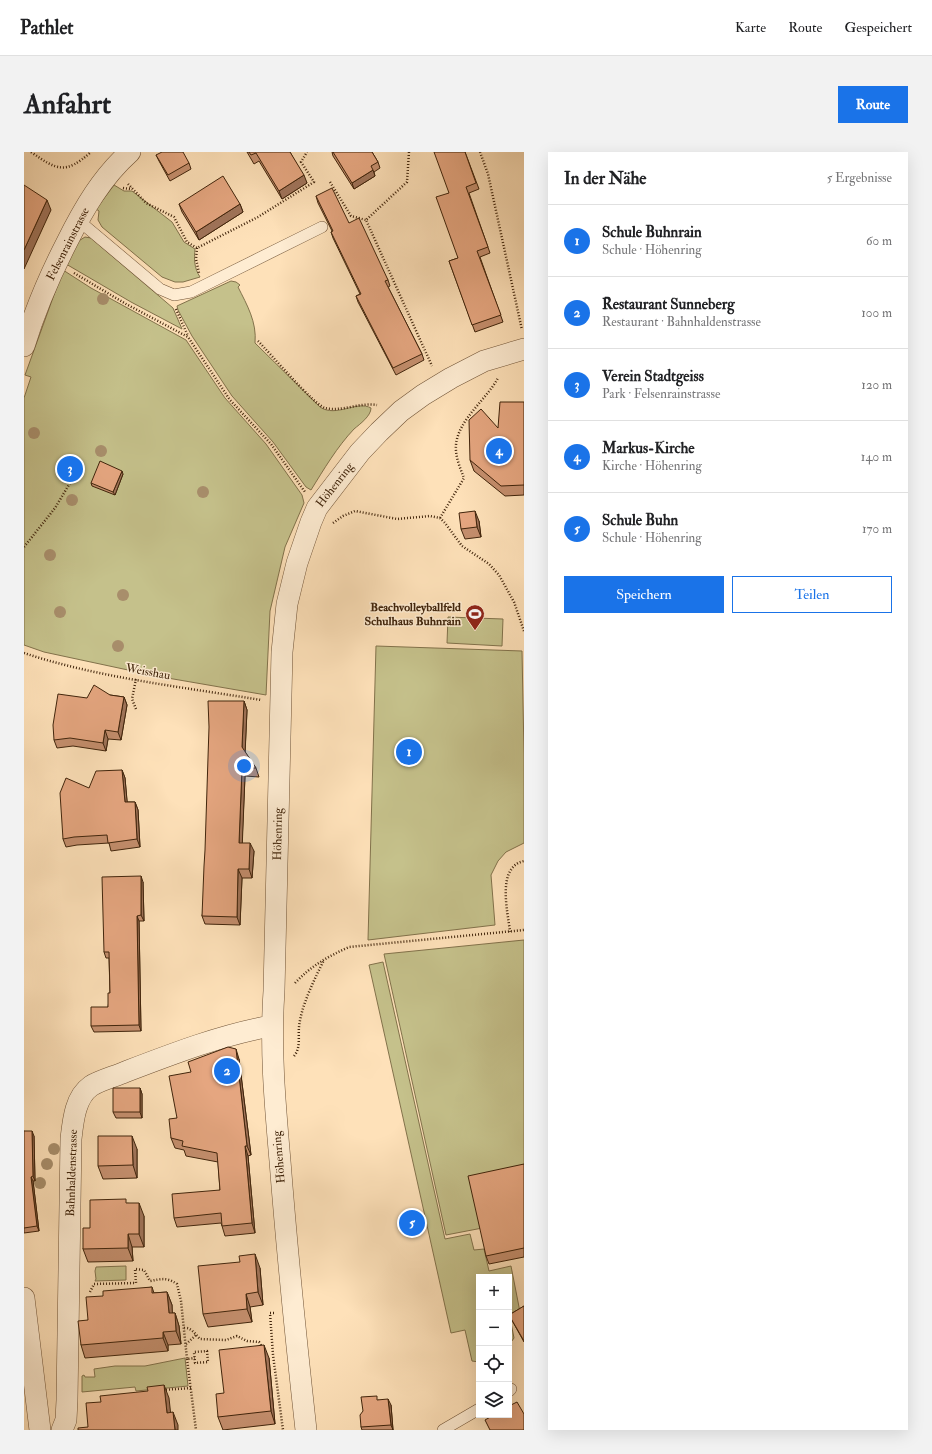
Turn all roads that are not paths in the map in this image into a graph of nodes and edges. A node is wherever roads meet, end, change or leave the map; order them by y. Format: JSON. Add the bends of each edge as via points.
{"nodes":[{"id":1,"x":130,"y":152,"type":"edge"},
{"id":2,"x":78,"y":220,"type":"junction"},
{"id":3,"x":322,"y":227,"type":"dead end"},
{"id":4,"x":523,"y":340,"type":"edge"},
{"id":5,"x":24,"y":346,"type":"edge"},
{"id":6,"x":271,"y":1026,"type":"junction"},
{"id":7,"x":24,"y":1298,"type":"edge"},
{"id":8,"x":476,"y":1410,"type":"edge"},
{"id":9,"x":40,"y":1430,"type":"edge"},
{"id":10,"x":62,"y":1430,"type":"edge"},
{"id":11,"x":306,"y":1430,"type":"edge"},
{"id":12,"x":443,"y":1430,"type":"edge"}],
"edges":[{"from":1,"to":2,"type":"street","name":"Felsenrainstrasse","via":[[105,178]]},
{"from":2,"to":3,"type":"lane","via":[[160,289],[174,295],[191,292]]},
{"from":2,"to":5,"type":"street","name":"Felsenrainstrasse","via":[[56,263]]},
{"from":4,"to":6,"type":"street","name":"Höhenring","via":[[457,374],[401,411],[360,452],[317,508],[304,540],[287,604],[282,652]]},
{"from":6,"to":10,"type":"street","name":"Bahnhaldenstrasse","via":[[250,1030],[156,1060],[91,1085],[81,1096],[74,1115],[71,1146],[67,1406]]},
{"from":6,"to":11,"type":"street","name":"Höhenring","via":[[272,1070],[285,1225]]},
{"from":7,"to":9,"type":"street"},
{"from":8,"to":12,"type":"lane"}]}
